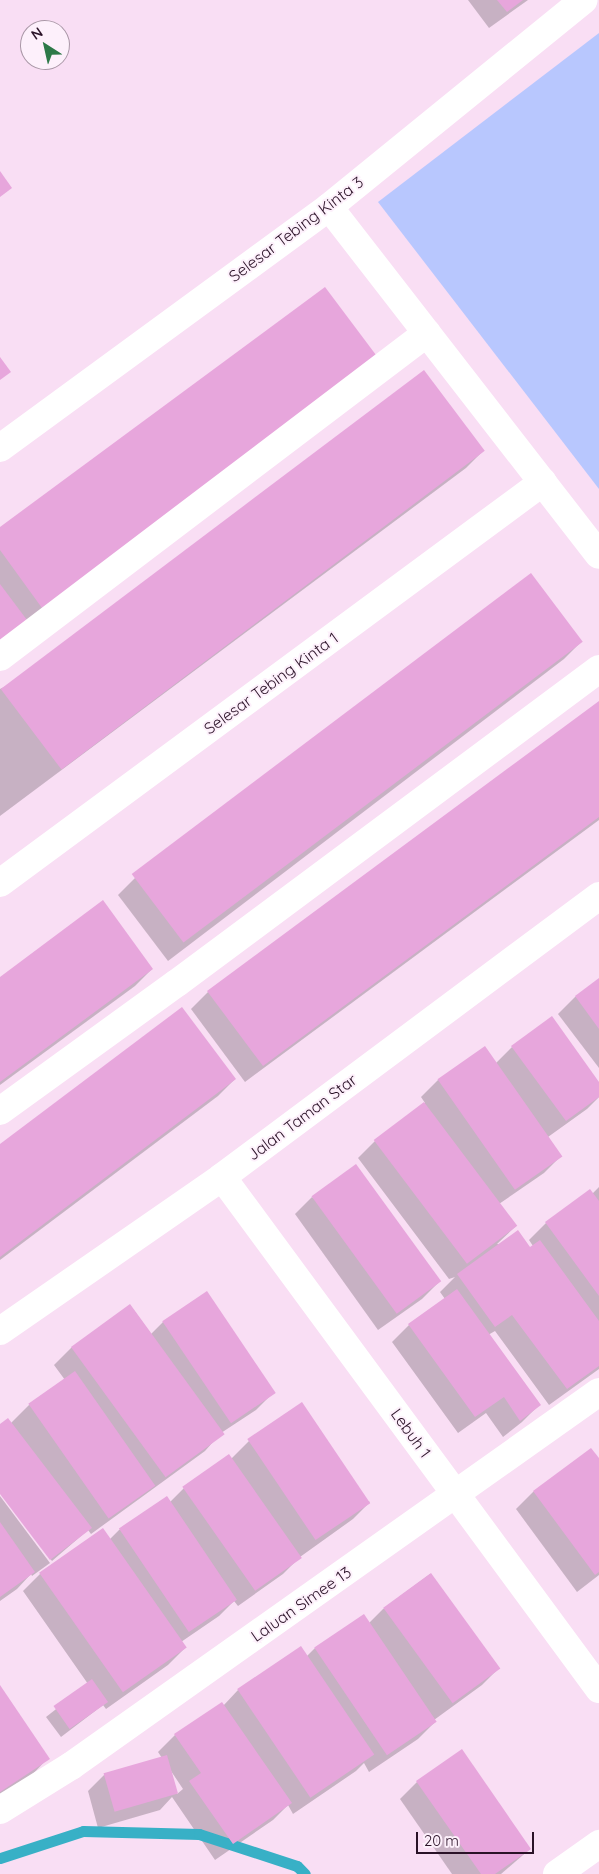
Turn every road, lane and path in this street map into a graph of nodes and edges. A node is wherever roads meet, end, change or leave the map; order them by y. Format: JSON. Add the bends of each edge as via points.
{"nodes":[{"id":1,"x":584,"y":0,"type":"edge"},
{"id":2,"x":329,"y":207,"type":"junction"},
{"id":3,"x":427,"y":333,"type":"junction"},
{"id":4,"x":0,"y":448,"type":"edge"},
{"id":5,"x":543,"y":482,"type":"junction"},
{"id":6,"x":599,"y":555,"type":"edge"},
{"id":7,"x":0,"y":657,"type":"edge"},
{"id":8,"x":599,"y":668,"type":"edge"},
{"id":9,"x":0,"y":883,"type":"edge"},
{"id":10,"x":599,"y":896,"type":"edge"},
{"id":11,"x":0,"y":1111,"type":"edge"},
{"id":12,"x":222,"y":1176,"type":"junction"},
{"id":13,"x":0,"y":1331,"type":"edge"},
{"id":14,"x":599,"y":1392,"type":"edge"},
{"id":15,"x":456,"y":1495,"type":"junction"},
{"id":16,"x":599,"y":1689,"type":"edge"},
{"id":17,"x":0,"y":1810,"type":"edge"},
{"id":18,"x":599,"y":1844,"type":"edge"},
{"id":19,"x":557,"y":1874,"type":"edge"}],
"edges":[{"from":1,"to":2,"type":"street","name":"Selesar Tebing Kinta 3"},
{"from":2,"to":3,"type":"street"},
{"from":2,"to":4,"type":"street","name":"Selesar Tebing Kinta 3"},
{"from":3,"to":5,"type":"street"},
{"from":3,"to":7,"type":"street"},
{"from":5,"to":6,"type":"street"},
{"from":5,"to":9,"type":"street","name":"Selesar Tebing Kinta 1"},
{"from":8,"to":11,"type":"street"},
{"from":10,"to":12,"type":"street","name":"Jalan Taman Star"},
{"from":12,"to":13,"type":"street","name":"Jalan Taman Star"},
{"from":12,"to":15,"type":"street","name":"Lebuh 1"},
{"from":14,"to":15,"type":"street","name":"Laluan Simee 13"},
{"from":15,"to":16,"type":"street","name":"Lebuh 1"},
{"from":15,"to":17,"type":"street","name":"Laluan Simee 13","via":[[71,1766]]},
{"from":18,"to":19,"type":"street"}]}
